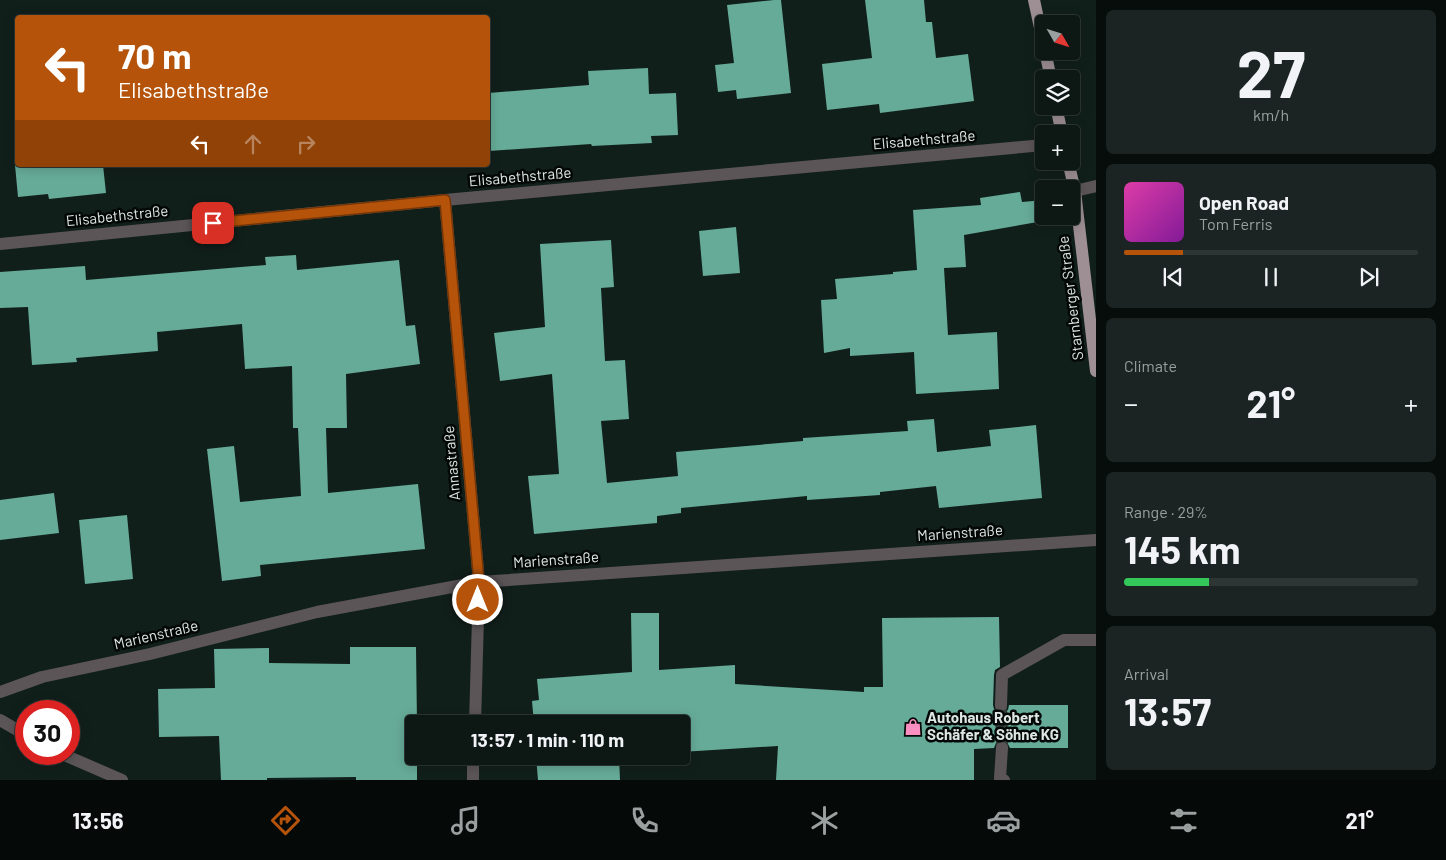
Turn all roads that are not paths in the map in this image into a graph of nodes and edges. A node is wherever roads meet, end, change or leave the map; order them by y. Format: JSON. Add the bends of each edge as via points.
{"nodes":[{"id":1,"x":1034,"y":0,"type":"edge"},
{"id":2,"x":1037,"y":15,"type":"edge"},
{"id":3,"x":1035,"y":146,"type":"edge"},
{"id":4,"x":1096,"y":186,"type":"edge"},
{"id":5,"x":1080,"y":190,"type":"edge"},
{"id":6,"x":445,"y":200,"type":"junction"},
{"id":7,"x":1079,"y":225,"type":"edge"},
{"id":8,"x":0,"y":244,"type":"edge"},
{"id":9,"x":1096,"y":371,"type":"edge"},
{"id":10,"x":1096,"y":540,"type":"edge"},
{"id":11,"x":479,"y":582,"type":"junction"},
{"id":12,"x":1096,"y":640,"type":"edge"},
{"id":13,"x":0,"y":692,"type":"edge"},
{"id":14,"x":1001,"y":705,"type":"tunnel mouth"},
{"id":15,"x":474,"y":715,"type":"edge"},
{"id":16,"x":0,"y":720,"type":"edge"},
{"id":17,"x":15,"y":728,"type":"edge"},
{"id":18,"x":1002,"y":748,"type":"tunnel mouth"},
{"id":19,"x":80,"y":762,"type":"edge"},
{"id":20,"x":474,"y":765,"type":"edge"},
{"id":21,"x":122,"y":780,"type":"edge"},
{"id":22,"x":473,"y":780,"type":"edge"},
{"id":23,"x":1004,"y":780,"type":"edge"}],
"edges":[{"from":1,"to":2,"type":"main road"},
{"from":3,"to":6,"type":"street","name":"Elisabethstraße"},
{"from":4,"to":5,"type":"street"},
{"from":6,"to":8,"type":"street","name":"Elisabethstraße"},
{"from":6,"to":11,"type":"street","name":"Annastraße"},
{"from":7,"to":9,"type":"main road","name":"Starnberger Straße"},
{"from":10,"to":11,"type":"street","name":"Marienstraße"},
{"from":11,"to":13,"type":"street","name":"Marienstraße","via":[[317,612],[42,677]]},
{"from":11,"to":15,"type":"street","name":"Annastraße"},
{"from":12,"to":14,"type":"street","via":[[1064,640],[1002,675]]},
{"from":16,"to":17,"type":"street"},
{"from":18,"to":23,"type":"street","via":[[1000,778]]},
{"from":19,"to":21,"type":"street"},
{"from":20,"to":22,"type":"street"}]}
